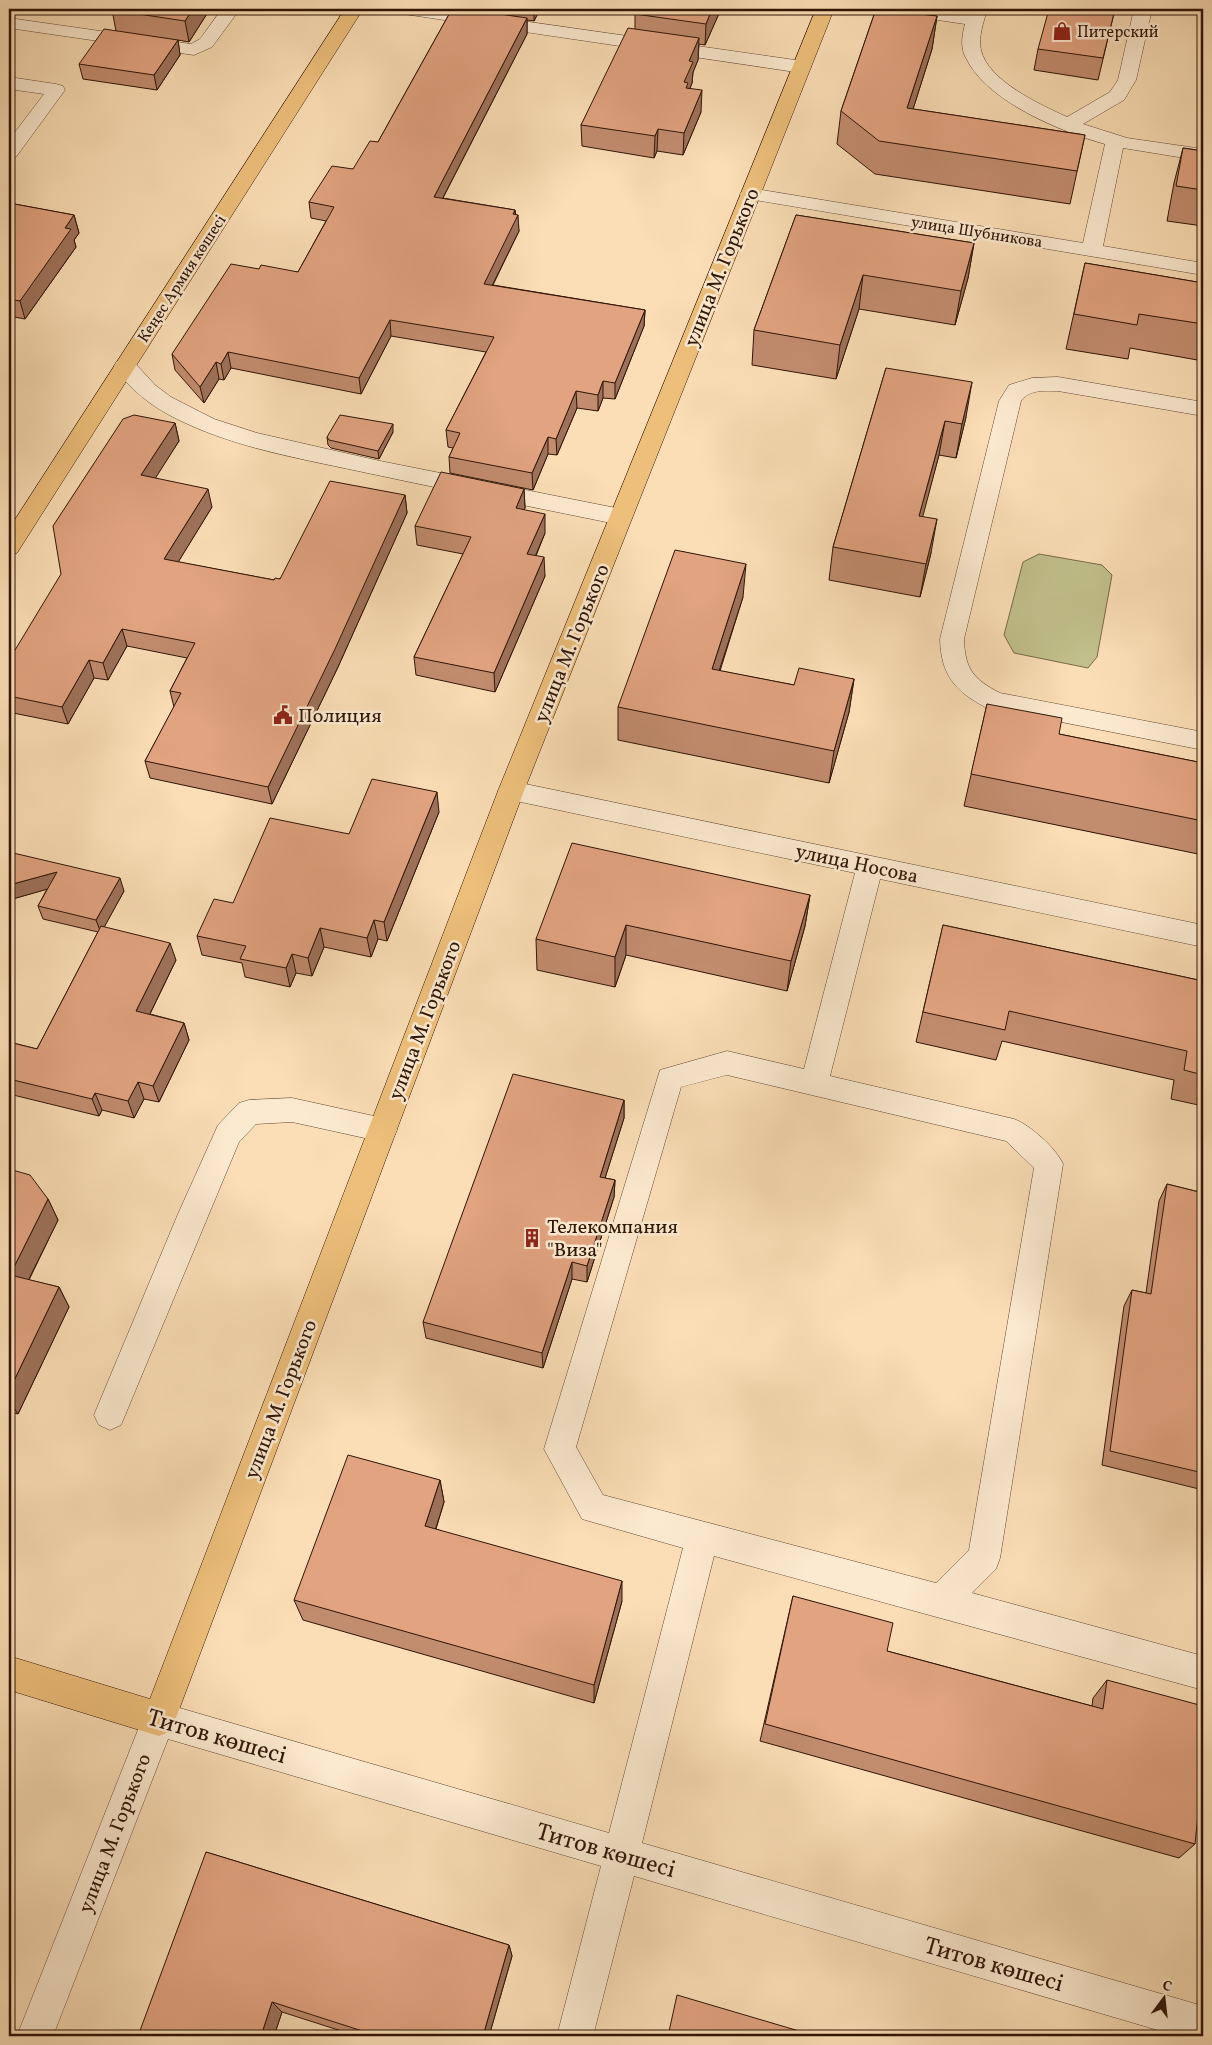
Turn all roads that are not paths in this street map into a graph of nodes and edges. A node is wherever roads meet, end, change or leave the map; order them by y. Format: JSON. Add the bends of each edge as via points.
{"nodes":[{"id":1,"x":231,"y":9,"type":"edge"},
{"id":2,"x":354,"y":9,"type":"edge"},
{"id":3,"x":404,"y":9,"type":"edge"},
{"id":4,"x":825,"y":9,"type":"edge"},
{"id":5,"x":897,"y":9,"type":"edge"},
{"id":6,"x":1143,"y":9,"type":"edge"},
{"id":7,"x":976,"y":14,"type":"edge"},
{"id":8,"x":9,"y":23,"type":"edge"},
{"id":9,"x":802,"y":67,"type":"junction"},
{"id":10,"x":9,"y":83,"type":"edge"},
{"id":11,"x":1069,"y":124,"type":"junction"},
{"id":12,"x":1114,"y":141,"type":"junction"},
{"id":13,"x":9,"y":152,"type":"edge"},
{"id":14,"x":1203,"y":155,"type":"edge"},
{"id":15,"x":750,"y":194,"type":"junction"},
{"id":16,"x":1092,"y":250,"type":"junction"},
{"id":17,"x":1203,"y":269,"type":"edge"},
{"id":18,"x":125,"y":366,"type":"junction"},
{"id":19,"x":1203,"y":408,"type":"edge"},
{"id":20,"x":621,"y":517,"type":"junction"},
{"id":21,"x":9,"y":547,"type":"edge"},
{"id":22,"x":1203,"y":741,"type":"edge"},
{"id":23,"x":512,"y":791,"type":"junction"},
{"id":24,"x":870,"y":866,"type":"junction"},
{"id":25,"x":1203,"y":936,"type":"edge"},
{"id":26,"x":814,"y":1084,"type":"junction"},
{"id":27,"x":383,"y":1130,"type":"junction"},
{"id":28,"x":110,"y":1415,"type":"dead end"},
{"id":29,"x":702,"y":1538,"type":"junction"},
{"id":30,"x":940,"y":1601,"type":"junction"},
{"id":31,"x":9,"y":1673,"type":"edge"},
{"id":32,"x":1203,"y":1673,"type":"edge"},
{"id":33,"x":159,"y":1719,"type":"junction"},
{"id":34,"x":622,"y":1854,"type":"junction"},
{"id":35,"x":1203,"y":2025,"type":"edge"},
{"id":36,"x":35,"y":2036,"type":"edge"},
{"id":37,"x":574,"y":2036,"type":"edge"}],
"edges":[{"from":1,"to":8,"type":"street","via":[[206,43],[194,50]]},
{"from":2,"to":18,"type":"main road","name":"Кеңес Армия көшесі"},
{"from":3,"to":9,"type":"street"},
{"from":4,"to":9,"type":"main road","name":"улица М. Горького"},
{"from":5,"to":7,"type":"street"},
{"from":6,"to":11,"type":"street","via":[[1127,80],[1116,96]]},
{"from":7,"to":11,"type":"street","via":[[970,36],[974,59],[990,80],[1028,105]]},
{"from":9,"to":15,"type":"main road","name":"улица М. Горького"},
{"from":10,"to":13,"type":"street","via":[[56,90]]},
{"from":11,"to":12,"type":"street"},
{"from":12,"to":14,"type":"street"},
{"from":12,"to":16,"type":"street"},
{"from":15,"to":16,"type":"street","name":"улица Шубникова"},
{"from":15,"to":20,"type":"main road","name":"улица М. Горького"},
{"from":16,"to":17,"type":"street","name":"улица Шубникова"},
{"from":18,"to":20,"type":"street","via":[[162,402],[200,421],[237,434],[404,474]]},
{"from":18,"to":21,"type":"main road","name":"Кеңес Армия көшесі"},
{"from":19,"to":22,"type":"street","via":[[1058,384],[1032,385],[1017,390],[1010,401],[952,639],[951,656],[972,690],[994,701]]},
{"from":20,"to":23,"type":"main road","name":"улица М. Горького"},
{"from":23,"to":24,"type":"street","name":"улица Носова"},
{"from":23,"to":27,"type":"main road","name":"улица М. Горького"},
{"from":24,"to":25,"type":"street","name":"улица Носова"},
{"from":24,"to":26,"type":"street"},
{"from":26,"to":29,"type":"street","via":[[727,1063],[670,1078],[560,1449],[593,1508]]},
{"from":26,"to":30,"type":"street","via":[[1014,1131],[1049,1164],[984,1558]]},
{"from":27,"to":28,"type":"street","via":[[292,1110],[249,1112],[228,1134]]},
{"from":27,"to":33,"type":"main road","name":"улица М. Горького"},
{"from":29,"to":30,"type":"street"},
{"from":29,"to":34,"type":"street"},
{"from":30,"to":32,"type":"street"},
{"from":31,"to":33,"type":"main road","name":"Титов көшесі"},
{"from":33,"to":34,"type":"street","name":"Титов көшесі"},
{"from":33,"to":36,"type":"street","name":"улица М. Горького"},
{"from":34,"to":35,"type":"street","name":"Титов көшесі"},
{"from":34,"to":37,"type":"street"}]}
